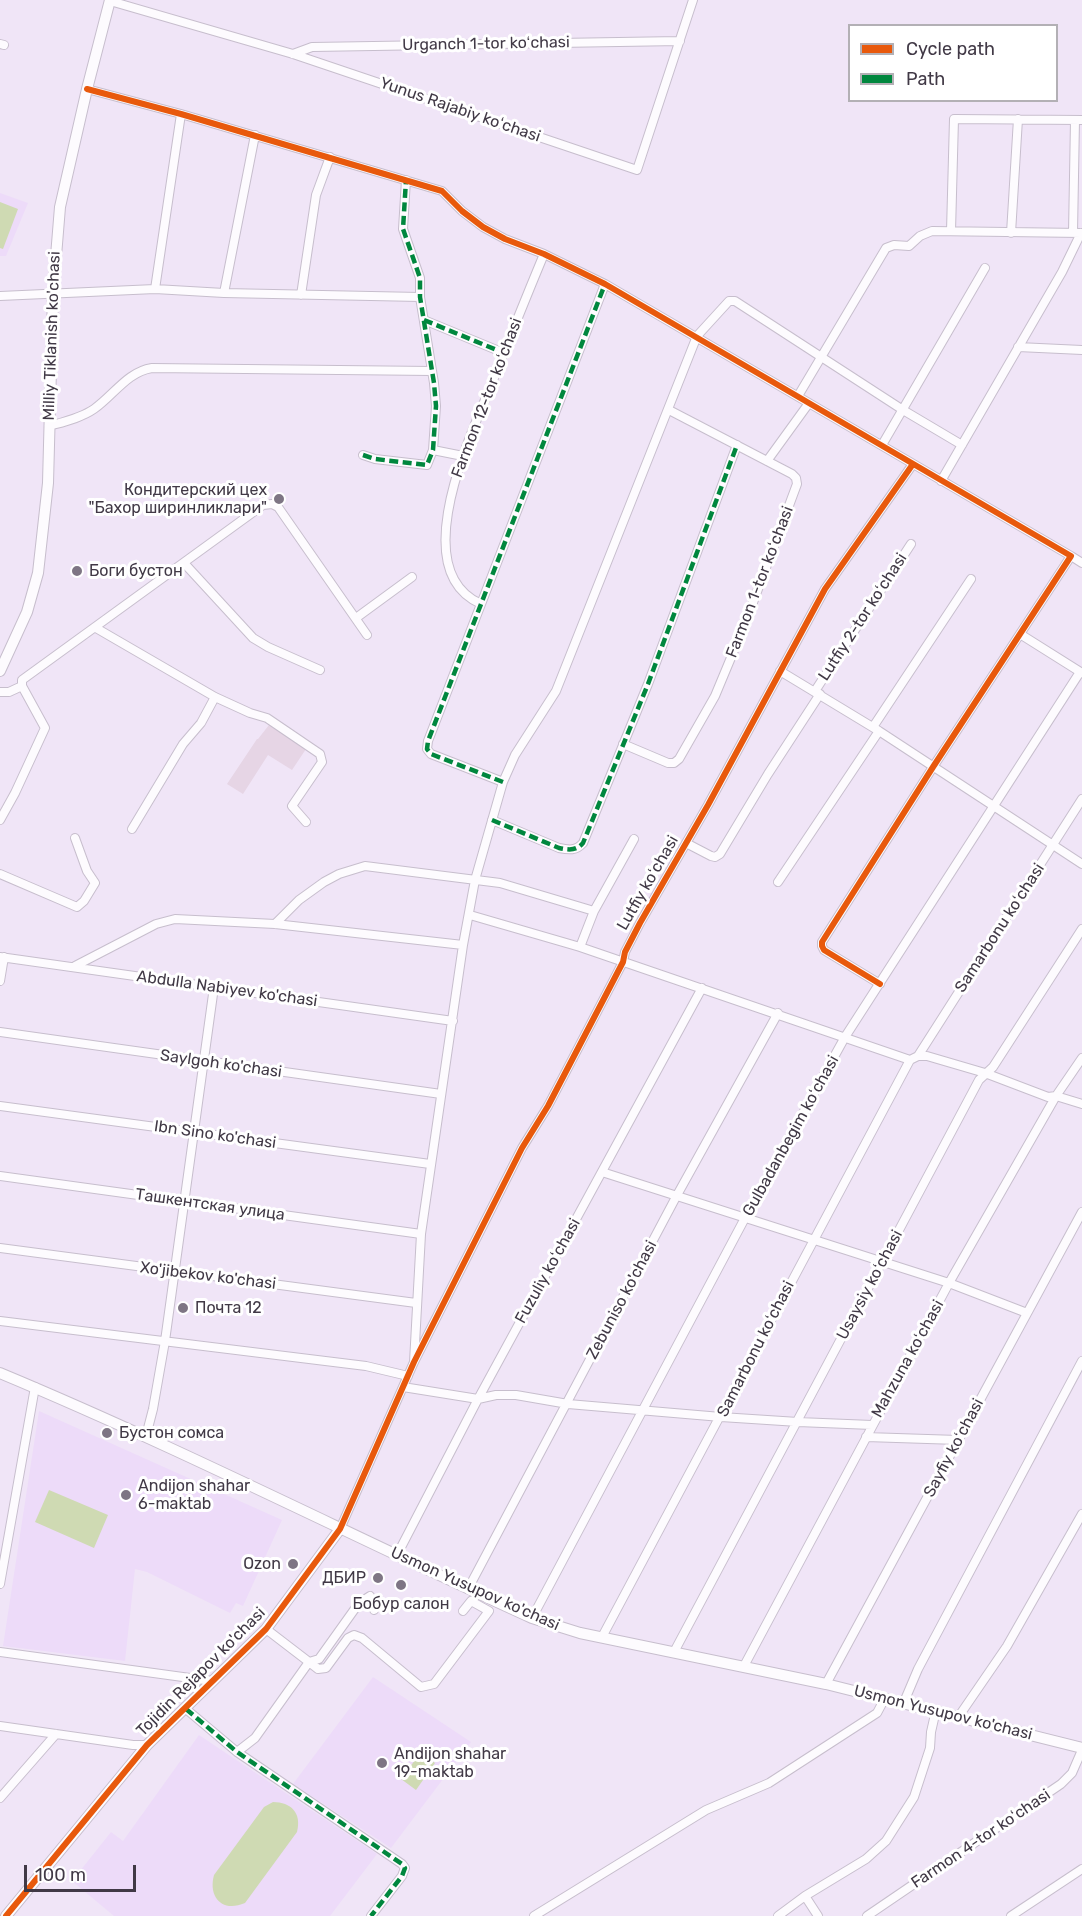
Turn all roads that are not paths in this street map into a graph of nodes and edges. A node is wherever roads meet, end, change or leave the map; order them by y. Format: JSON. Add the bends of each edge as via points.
{"nodes":[{"id":1,"x":110,"y":0,"type":"edge"},
{"id":2,"x":693,"y":0,"type":"edge"},
{"id":3,"x":680,"y":41,"type":"junction"},
{"id":4,"x":292,"y":54,"type":"junction"},
{"id":5,"x":87,"y":89,"type":"junction"},
{"id":6,"x":182,"y":114,"type":"junction"},
{"id":7,"x":1017,"y":119,"type":"junction"},
{"id":8,"x":1078,"y":120,"type":"edge"},
{"id":9,"x":255,"y":135,"type":"junction"},
{"id":10,"x":330,"y":157,"type":"junction"},
{"id":11,"x":406,"y":180,"type":"junction"},
{"id":12,"x":951,"y":231,"type":"junction"},
{"id":13,"x":1011,"y":233,"type":"junction"},
{"id":14,"x":1079,"y":233,"type":"edge"},
{"id":15,"x":544,"y":254,"type":"junction"},
{"id":16,"x":985,"y":268,"type":"dead end"},
{"id":17,"x":605,"y":284,"type":"junction"},
{"id":18,"x":155,"y":289,"type":"junction"},
{"id":19,"x":53,"y":293,"type":"junction"},
{"id":20,"x":224,"y":293,"type":"junction"},
{"id":21,"x":301,"y":295,"type":"junction"},
{"id":22,"x":0,"y":296,"type":"edge"},
{"id":23,"x":420,"y":297,"type":"junction"},
{"id":24,"x":424,"y":320,"type":"junction"},
{"id":25,"x":697,"y":336,"type":"junction"},
{"id":26,"x":1018,"y":346,"type":"junction"},
{"id":27,"x":1082,"y":350,"type":"edge"},
{"id":28,"x":504,"y":353,"type":"junction"},
{"id":29,"x":821,"y":358,"type":"junction"},
{"id":30,"x":432,"y":371,"type":"junction"},
{"id":31,"x":798,"y":396,"type":"junction"},
{"id":32,"x":809,"y":403,"type":"junction"},
{"id":33,"x":669,"y":410,"type":"junction"},
{"id":34,"x":903,"y":410,"type":"junction"},
{"id":35,"x":48,"y":426,"type":"junction"},
{"id":36,"x":737,"y":445,"type":"junction"},
{"id":37,"x":882,"y":445,"type":"junction"},
{"id":38,"x":962,"y":445,"type":"junction"},
{"id":39,"x":433,"y":450,"type":"junction"},
{"id":40,"x":363,"y":455,"type":"dead end"},
{"id":41,"x":463,"y":456,"type":"junction"},
{"id":42,"x":767,"y":461,"type":"junction"},
{"id":43,"x":913,"y":464,"type":"junction"},
{"id":44,"x":941,"y":481,"type":"junction"},
{"id":45,"x":911,"y":544,"type":"dead end"},
{"id":46,"x":1082,"y":551,"type":"edge"},
{"id":47,"x":1071,"y":556,"type":"junction"},
{"id":48,"x":184,"y":563,"type":"junction"},
{"id":49,"x":1082,"y":563,"type":"edge"},
{"id":50,"x":412,"y":577,"type":"dead end"},
{"id":51,"x":971,"y":579,"type":"dead end"},
{"id":52,"x":481,"y":604,"type":"junction"},
{"id":53,"x":356,"y":618,"type":"junction"},
{"id":54,"x":96,"y":628,"type":"junction"},
{"id":55,"x":1020,"y":634,"type":"junction"},
{"id":56,"x":367,"y":635,"type":"dead end"},
{"id":57,"x":1,"y":667,"type":"edge"},
{"id":58,"x":320,"y":670,"type":"dead end"},
{"id":59,"x":780,"y":670,"type":"junction"},
{"id":60,"x":1081,"y":672,"type":"edge"},
{"id":61,"x":22,"y":686,"type":"junction"},
{"id":62,"x":0,"y":692,"type":"edge"},
{"id":63,"x":818,"y":692,"type":"junction"},
{"id":64,"x":215,"y":697,"type":"junction"},
{"id":65,"x":876,"y":729,"type":"junction"},
{"id":66,"x":624,"y":744,"type":"junction"},
{"id":67,"x":933,"y":767,"type":"junction"},
{"id":68,"x":503,"y":782,"type":"junction"},
{"id":69,"x":1082,"y":799,"type":"edge"},
{"id":70,"x":993,"y":806,"type":"junction"},
{"id":71,"x":0,"y":820,"type":"edge"},
{"id":72,"x":492,"y":820,"type":"junction"},
{"id":73,"x":306,"y":822,"type":"dead end"},
{"id":74,"x":132,"y":829,"type":"dead end"},
{"id":75,"x":75,"y":838,"type":"dead end"},
{"id":76,"x":634,"y":839,"type":"dead end"},
{"id":77,"x":686,"y":843,"type":"junction"},
{"id":78,"x":1053,"y":845,"type":"junction"},
{"id":79,"x":1082,"y":864,"type":"edge"},
{"id":80,"x":0,"y":874,"type":"edge"},
{"id":81,"x":475,"y":880,"type":"junction"},
{"id":82,"x":778,"y":882,"type":"dead end"},
{"id":83,"x":594,"y":911,"type":"junction"},
{"id":84,"x":470,"y":915,"type":"junction"},
{"id":85,"x":275,"y":924,"type":"junction"},
{"id":86,"x":1082,"y":929,"type":"edge"},
{"id":87,"x":463,"y":945,"type":"junction"},
{"id":88,"x":580,"y":947,"type":"junction"},
{"id":89,"x":2,"y":957,"type":"edge"},
{"id":90,"x":623,"y":962,"type":"junction"},
{"id":91,"x":74,"y":967,"type":"junction"},
{"id":92,"x":0,"y":981,"type":"edge"},
{"id":93,"x":880,"y":984,"type":"junction"},
{"id":94,"x":214,"y":987,"type":"junction"},
{"id":95,"x":702,"y":988,"type":"junction"},
{"id":96,"x":778,"y":1013,"type":"junction"},
{"id":97,"x":453,"y":1021,"type":"junction"},
{"id":98,"x":0,"y":1032,"type":"edge"},
{"id":99,"x":845,"y":1037,"type":"junction"},
{"id":100,"x":914,"y":1058,"type":"junction"},
{"id":101,"x":1082,"y":1058,"type":"edge"},
{"id":102,"x":203,"y":1062,"type":"junction"},
{"id":103,"x":985,"y":1074,"type":"junction"},
{"id":104,"x":441,"y":1094,"type":"junction"},
{"id":105,"x":1056,"y":1096,"type":"junction"},
{"id":106,"x":1082,"y":1104,"type":"edge"},
{"id":107,"x":0,"y":1106,"type":"edge"},
{"id":108,"x":194,"y":1132,"type":"junction"},
{"id":109,"x":430,"y":1164,"type":"junction"},
{"id":110,"x":602,"y":1172,"type":"junction"},
{"id":111,"x":0,"y":1176,"type":"edge"},
{"id":112,"x":676,"y":1197,"type":"junction"},
{"id":113,"x":184,"y":1201,"type":"junction"},
{"id":114,"x":1082,"y":1212,"type":"edge"},
{"id":115,"x":745,"y":1218,"type":"junction"},
{"id":116,"x":421,"y":1234,"type":"junction"},
{"id":117,"x":812,"y":1240,"type":"junction"},
{"id":118,"x":0,"y":1248,"type":"edge"},
{"id":119,"x":882,"y":1262,"type":"junction"},
{"id":120,"x":174,"y":1272,"type":"junction"},
{"id":121,"x":950,"y":1283,"type":"junction"},
{"id":122,"x":416,"y":1303,"type":"junction"},
{"id":123,"x":1027,"y":1313,"type":"junction"},
{"id":124,"x":0,"y":1321,"type":"edge"},
{"id":125,"x":165,"y":1341,"type":"junction"},
{"id":126,"x":1082,"y":1361,"type":"edge"},
{"id":127,"x":414,"y":1362,"type":"junction"},
{"id":128,"x":0,"y":1373,"type":"edge"},
{"id":129,"x":408,"y":1376,"type":"junction"},
{"id":130,"x":403,"y":1387,"type":"junction"},
{"id":131,"x":35,"y":1388,"type":"junction"},
{"id":132,"x":478,"y":1400,"type":"junction"},
{"id":133,"x":568,"y":1404,"type":"junction"},
{"id":134,"x":644,"y":1409,"type":"junction"},
{"id":135,"x":721,"y":1417,"type":"junction"},
{"id":136,"x":798,"y":1422,"type":"junction"},
{"id":137,"x":872,"y":1425,"type":"junction"},
{"id":138,"x":146,"y":1436,"type":"junction"},
{"id":139,"x":866,"y":1437,"type":"junction"},
{"id":140,"x":958,"y":1440,"type":"junction"},
{"id":141,"x":1082,"y":1514,"type":"edge"},
{"id":142,"x":340,"y":1529,"type":"junction"},
{"id":143,"x":398,"y":1556,"type":"junction"},
{"id":144,"x":0,"y":1584,"type":"edge"},
{"id":145,"x":468,"y":1589,"type":"junction"},
{"id":146,"x":374,"y":1610,"type":"dead end"},
{"id":147,"x":464,"y":1611,"type":"dead end"},
{"id":148,"x":532,"y":1618,"type":"junction"},
{"id":149,"x":266,"y":1629,"type":"junction"},
{"id":150,"x":602,"y":1637,"type":"junction"},
{"id":151,"x":0,"y":1652,"type":"edge"},
{"id":152,"x":674,"y":1652,"type":"junction"},
{"id":153,"x":309,"y":1662,"type":"junction"},
{"id":154,"x":744,"y":1666,"type":"junction"},
{"id":155,"x":212,"y":1680,"type":"junction"},
{"id":156,"x":826,"y":1684,"type":"junction"},
{"id":157,"x":885,"y":1698,"type":"junction"},
{"id":158,"x":904,"y":1702,"type":"junction"},
{"id":159,"x":186,"y":1708,"type":"junction"},
{"id":160,"x":936,"y":1710,"type":"junction"},
{"id":161,"x":959,"y":1716,"type":"junction"},
{"id":162,"x":0,"y":1726,"type":"edge"},
{"id":163,"x":56,"y":1734,"type":"junction"},
{"id":164,"x":147,"y":1745,"type":"junction"},
{"id":165,"x":1082,"y":1749,"type":"edge"},
{"id":166,"x":237,"y":1752,"type":"junction"},
{"id":167,"x":0,"y":1798,"type":"edge"},
{"id":168,"x":1082,"y":1869,"type":"edge"},
{"id":169,"x":805,"y":1896,"type":"junction"},
{"id":170,"x":6,"y":1916,"type":"edge"},
{"id":171,"x":371,"y":1916,"type":"edge"},
{"id":172,"x":534,"y":1916,"type":"edge"},
{"id":173,"x":778,"y":1916,"type":"edge"},
{"id":174,"x":818,"y":1916,"type":"edge"},
{"id":175,"x":867,"y":1916,"type":"edge"},
{"id":176,"x":1011,"y":1916,"type":"edge"}],
"edges":[{"from":1,"to":4,"type":"street","name":"Yunus Rajabiy koʻchasi"},
{"from":1,"to":5,"type":"main road","name":"Milliy Tiklanish ko'chasi"},
{"from":2,"to":3,"type":"street","name":"Yunus Rajabiy koʻchasi"},
{"from":3,"to":4,"type":"street","name":"Urganch 1-tor koʻchasi","via":[[312,47]]},
{"from":3,"to":4,"type":"street","name":"Yunus Rajabiy koʻchasi","via":[[637,170]]},
{"from":5,"to":6,"type":"street"},
{"from":5,"to":19,"type":"main road","name":"Milliy Tiklanish ko'chasi","via":[[60,207]]},
{"from":6,"to":9,"type":"street"},
{"from":6,"to":18,"type":"street"},
{"from":7,"to":8,"type":"street"},
{"from":7,"to":12,"type":"street","via":[[954,119]]},
{"from":7,"to":13,"type":"street"},
{"from":8,"to":14,"type":"street"},
{"from":9,"to":10,"type":"street"},
{"from":9,"to":20,"type":"street"},
{"from":10,"to":11,"type":"street"},
{"from":10,"to":21,"type":"street","via":[[316,195]]},
{"from":11,"to":15,"type":"street","via":[[442,191],[483,227]]},
{"from":11,"to":23,"type":"street","via":[[403,229],[420,278]]},
{"from":12,"to":13,"type":"street"},
{"from":12,"to":29,"type":"street","via":[[926,232],[909,246],[886,248]]},
{"from":13,"to":14,"type":"street"},
{"from":14,"to":26,"type":"street","via":[[1062,272]]},
{"from":15,"to":17,"type":"street"},
{"from":15,"to":28,"type":"street","name":"Farmon 12-tor koʻchasi"},
{"from":16,"to":34,"type":"street"},
{"from":17,"to":25,"type":"street"},
{"from":17,"to":52,"type":"street"},
{"from":18,"to":19,"type":"street"},
{"from":18,"to":20,"type":"street"},
{"from":19,"to":22,"type":"street"},
{"from":19,"to":35,"type":"main road","name":"Milliy Tiklanish ko'chasi"},
{"from":20,"to":21,"type":"street"},
{"from":21,"to":23,"type":"street"},
{"from":23,"to":24,"type":"street"},
{"from":24,"to":28,"type":"street"},
{"from":24,"to":30,"type":"street"},
{"from":25,"to":29,"type":"street","via":[[723,305],[735,301]]},
{"from":25,"to":31,"type":"street"},
{"from":25,"to":33,"type":"street"},
{"from":26,"to":27,"type":"street"},
{"from":26,"to":38,"type":"street"},
{"from":28,"to":41,"type":"street","name":"Farmon 12-tor koʻchasi"},
{"from":29,"to":31,"type":"street"},
{"from":29,"to":34,"type":"street"},
{"from":30,"to":35,"type":"street","via":[[152,368],[135,372],[92,410]]},
{"from":30,"to":39,"type":"street","via":[[436,406]]},
{"from":31,"to":32,"type":"street"},
{"from":32,"to":37,"type":"street"},
{"from":32,"to":42,"type":"street"},
{"from":33,"to":36,"type":"street","name":"Farmon 1-tor koʻchasi"},
{"from":33,"to":68,"type":"street","via":[[556,691],[515,755]]},
{"from":34,"to":37,"type":"street"},
{"from":34,"to":38,"type":"street"},
{"from":35,"to":57,"type":"main road","name":"Milliy Tiklanish ko'chasi","via":[[48,483],[38,573],[27,612]]},
{"from":36,"to":42,"type":"street","name":"Farmon 1-tor koʻchasi"},
{"from":36,"to":66,"type":"street"},
{"from":37,"to":43,"type":"street"},
{"from":38,"to":44,"type":"street"},
{"from":39,"to":40,"type":"street","via":[[427,465]]},
{"from":39,"to":41,"type":"street"},
{"from":41,"to":52,"type":"street","name":"Farmon 12-tor koʻchasi","via":[[450,498],[445,531],[447,560],[459,587]]},
{"from":42,"to":66,"type":"street","name":"Farmon 1-tor koʻchasi","via":[[792,474],[797,484],[715,696],[674,763]]},
{"from":43,"to":44,"type":"street"},
{"from":43,"to":59,"type":"street","name":"Lutfiy koʻchasi","via":[[825,589]]},
{"from":44,"to":47,"type":"street"},
{"from":45,"to":63,"type":"street","name":"Lutfiy 2-tor koʻchasi"},
{"from":46,"to":47,"type":"street"},
{"from":47,"to":49,"type":"street"},
{"from":47,"to":55,"type":"street"},
{"from":48,"to":53,"type":"street","via":[[263,505],[272,504],[278,507]]},
{"from":48,"to":54,"type":"street"},
{"from":48,"to":58,"type":"street","via":[[253,638]]},
{"from":50,"to":53,"type":"street"},
{"from":51,"to":65,"type":"street"},
{"from":52,"to":68,"type":"street","via":[[427,749]]},
{"from":53,"to":56,"type":"street"},
{"from":54,"to":61,"type":"street","via":[[24,678]]},
{"from":54,"to":64,"type":"street"},
{"from":55,"to":60,"type":"street"},
{"from":55,"to":67,"type":"street"},
{"from":59,"to":63,"type":"street"},
{"from":59,"to":77,"type":"street","name":"Lutfiy koʻchasi"},
{"from":60,"to":70,"type":"street","name":"Gulbadanbegim koʻchasi"},
{"from":61,"to":62,"type":"street"},
{"from":61,"to":71,"type":"street","via":[[45,728]]},
{"from":63,"to":65,"type":"street"},
{"from":63,"to":77,"type":"street","name":"Lutfiy 2-tor koʻchasi","via":[[720,854],[711,856]]},
{"from":64,"to":73,"type":"street","via":[[267,718],[320,753],[322,762],[292,806]]},
{"from":64,"to":74,"type":"street"},
{"from":65,"to":67,"type":"street"},
{"from":65,"to":82,"type":"street"},
{"from":66,"to":72,"type":"street","via":[[579,848],[560,848]]},
{"from":67,"to":70,"type":"street"},
{"from":67,"to":93,"type":"street","via":[[822,942],[824,950]]},
{"from":68,"to":72,"type":"street"},
{"from":69,"to":78,"type":"street","name":"Samarbonu koʻchasi"},
{"from":70,"to":78,"type":"street"},
{"from":70,"to":93,"type":"street","name":"Gulbadanbegim koʻchasi"},
{"from":72,"to":81,"type":"street"},
{"from":75,"to":80,"type":"street","via":[[95,883],[77,907]]},
{"from":76,"to":83,"type":"street"},
{"from":77,"to":90,"type":"street","name":"Lutfiy koʻchasi","via":[[640,923]]},
{"from":78,"to":79,"type":"street"},
{"from":78,"to":100,"type":"street","name":"Samarbonu koʻchasi"},
{"from":81,"to":83,"type":"street","via":[[500,883]]},
{"from":81,"to":84,"type":"street"},
{"from":81,"to":85,"type":"street","via":[[364,866],[324,882]]},
{"from":83,"to":88,"type":"street"},
{"from":84,"to":87,"type":"street"},
{"from":84,"to":88,"type":"street"},
{"from":85,"to":87,"type":"street"},
{"from":85,"to":91,"type":"street","via":[[175,919],[156,924]]},
{"from":86,"to":103,"type":"street","name":"Usaysiy koʻchasi"},
{"from":87,"to":97,"type":"street"},
{"from":88,"to":90,"type":"street"},
{"from":89,"to":91,"type":"street","name":"Abdulla Nabiyev ko'chasi"},
{"from":89,"to":92,"type":"street"},
{"from":90,"to":95,"type":"street"},
{"from":90,"to":127,"type":"street","name":"Lutfiy koʻchasi","via":[[522,1148]]},
{"from":91,"to":94,"type":"street","name":"Abdulla Nabiyev ko'chasi"},
{"from":93,"to":99,"type":"street","name":"Gulbadanbegim koʻchasi"},
{"from":94,"to":97,"type":"street","name":"Abdulla Nabiyev ko'chasi"},
{"from":94,"to":102,"type":"street"},
{"from":95,"to":96,"type":"street"},
{"from":95,"to":110,"type":"street","name":"Fuzuliy koʻchasi"},
{"from":96,"to":99,"type":"street"},
{"from":96,"to":112,"type":"street","name":"Zebuniso ko'chasi"},
{"from":97,"to":104,"type":"street"},
{"from":98,"to":102,"type":"street","name":"Saylgoh ko'chasi"},
{"from":99,"to":100,"type":"street"},
{"from":99,"to":115,"type":"street","name":"Gulbadanbegim koʻchasi"},
{"from":100,"to":103,"type":"street","via":[[927,1056]]},
{"from":100,"to":117,"type":"street","name":"Samarbonu koʻchasi"},
{"from":101,"to":105,"type":"street","name":"Mahzuna koʻchasi"},
{"from":102,"to":104,"type":"street","name":"Saylgoh ko'chasi"},
{"from":102,"to":108,"type":"street"},
{"from":103,"to":105,"type":"street","via":[[1048,1097]]},
{"from":103,"to":119,"type":"street","name":"Usaysiy koʻchasi"},
{"from":104,"to":109,"type":"street"},
{"from":105,"to":106,"type":"street"},
{"from":105,"to":121,"type":"street","name":"Mahzuna koʻchasi"},
{"from":107,"to":108,"type":"street","name":"Ibn Sino ko'chasi"},
{"from":108,"to":109,"type":"street","name":"Ibn Sino ko'chasi"},
{"from":108,"to":113,"type":"street"},
{"from":109,"to":116,"type":"street"},
{"from":110,"to":112,"type":"street"},
{"from":110,"to":132,"type":"street","name":"Fuzuliy koʻchasi"},
{"from":111,"to":113,"type":"street","name":"Ташкентская улица"},
{"from":112,"to":115,"type":"street"},
{"from":112,"to":133,"type":"street","name":"Zebuniso ko'chasi"},
{"from":113,"to":116,"type":"street","name":"Ташкентская улица"},
{"from":113,"to":120,"type":"street"},
{"from":114,"to":123,"type":"street","name":"Sayfiy koʻchasi"},
{"from":115,"to":117,"type":"street"},
{"from":115,"to":134,"type":"street","name":"Gulbadanbegim koʻchasi"},
{"from":116,"to":122,"type":"street"},
{"from":117,"to":119,"type":"street"},
{"from":117,"to":135,"type":"street","name":"Samarbonu koʻchasi"},
{"from":118,"to":120,"type":"street","name":"Xo'jibekov ko'chasi"},
{"from":119,"to":121,"type":"street"},
{"from":119,"to":136,"type":"street","name":"Usaysiy koʻchasi"},
{"from":120,"to":122,"type":"street","name":"Xo'jibekov ko'chasi"},
{"from":120,"to":125,"type":"street"},
{"from":121,"to":123,"type":"street"},
{"from":121,"to":137,"type":"street","name":"Mahzuna koʻchasi"},
{"from":122,"to":127,"type":"street"},
{"from":123,"to":140,"type":"street","name":"Sayfiy koʻchasi"},
{"from":124,"to":125,"type":"street"},
{"from":125,"to":129,"type":"street","via":[[366,1366]]},
{"from":125,"to":138,"type":"street"},
{"from":126,"to":158,"type":"street"},
{"from":127,"to":129,"type":"street","name":"Tojidin Rejapov ko'chasi"},
{"from":128,"to":131,"type":"main road","name":"Usmon Yusupov ko'chasi"},
{"from":129,"to":130,"type":"street","name":"Tojidin Rejapov ko'chasi"},
{"from":130,"to":132,"type":"street"},
{"from":130,"to":142,"type":"street","name":"Tojidin Rejapov ko'chasi"},
{"from":131,"to":138,"type":"main road","name":"Usmon Yusupov ko'chasi"},
{"from":131,"to":144,"type":"street"},
{"from":132,"to":133,"type":"street","via":[[516,1395]]},
{"from":132,"to":143,"type":"street","name":"Fuzuliy koʻchasi"},
{"from":133,"to":134,"type":"street"},
{"from":133,"to":145,"type":"street","name":"Zebuniso ko'chasi"},
{"from":134,"to":135,"type":"street"},
{"from":134,"to":148,"type":"street","name":"Gulbadanbegim koʻchasi"},
{"from":135,"to":136,"type":"street"},
{"from":135,"to":150,"type":"street","name":"Samarbonu koʻchasi"},
{"from":136,"to":137,"type":"street"},
{"from":136,"to":152,"type":"street","name":"Usaysiy koʻchasi"},
{"from":137,"to":139,"type":"street","name":"Mahzuna koʻchasi"},
{"from":138,"to":142,"type":"main road","name":"Usmon Yusupov ko'chasi"},
{"from":139,"to":140,"type":"street"},
{"from":139,"to":154,"type":"street","name":"Mahzuna koʻchasi"},
{"from":140,"to":156,"type":"street","name":"Sayfiy koʻchasi"},
{"from":141,"to":161,"type":"street","via":[[1007,1646]]},
{"from":142,"to":143,"type":"main road","name":"Usmon Yusupov ko'chasi"},
{"from":142,"to":149,"type":"main road","name":"Tojidin Rejapov ko'chasi"},
{"from":143,"to":145,"type":"main road","name":"Usmon Yusupov ko'chasi"},
{"from":145,"to":148,"type":"main road","name":"Usmon Yusupov ko'chasi"},
{"from":146,"to":153,"type":"street","via":[[370,1596],[359,1603],[319,1659]]},
{"from":147,"to":153,"type":"street","via":[[471,1601],[489,1611],[429,1687],[421,1688],[354,1635],[326,1668],[318,1669]]},
{"from":148,"to":150,"type":"main road","name":"Usmon Yusupov ko'chasi"},
{"from":149,"to":153,"type":"street"},
{"from":149,"to":155,"type":"main road","name":"Tojidin Rejapov ko'chasi"},
{"from":150,"to":152,"type":"main road","name":"Usmon Yusupov ko'chasi"},
{"from":151,"to":155,"type":"street"},
{"from":152,"to":154,"type":"main road","name":"Usmon Yusupov ko'chasi"},
{"from":153,"to":166,"type":"street","via":[[255,1738]]},
{"from":154,"to":156,"type":"main road","name":"Usmon Yusupov ko'chasi"},
{"from":155,"to":159,"type":"main road","name":"Tojidin Rejapov ko'chasi"},
{"from":156,"to":157,"type":"main road","name":"Usmon Yusupov ko'chasi"},
{"from":157,"to":158,"type":"main road","name":"Usmon Yusupov ko'chasi"},
{"from":157,"to":172,"type":"street","via":[[877,1713],[776,1779],[706,1810]]},
{"from":158,"to":160,"type":"main road","name":"Usmon Yusupov ko'chasi"},
{"from":159,"to":164,"type":"main road","name":"Tojidin Rejapov ko'chasi"},
{"from":159,"to":166,"type":"street","name":"Tojidin Rejapov ko'chasi"},
{"from":160,"to":161,"type":"main road","name":"Usmon Yusupov ko'chasi"},
{"from":160,"to":169,"type":"street","via":[[930,1748],[914,1797],[886,1841],[866,1859]]},
{"from":161,"to":165,"type":"main road","name":"Usmon Yusupov ko'chasi"},
{"from":162,"to":163,"type":"street"},
{"from":163,"to":164,"type":"street"},
{"from":163,"to":167,"type":"street"},
{"from":164,"to":170,"type":"main road","name":"Tojidin Rejapov ko'chasi"},
{"from":165,"to":175,"type":"street","name":"Farmon 4-tor koʻchasi","via":[[1072,1773],[1061,1784]]},
{"from":166,"to":171,"type":"street","name":"Tojidin Rejapov ko'chasi","via":[[402,1864],[402,1876]]},
{"from":168,"to":176,"type":"street"},
{"from":169,"to":173,"type":"street"},
{"from":169,"to":174,"type":"street"}]}
